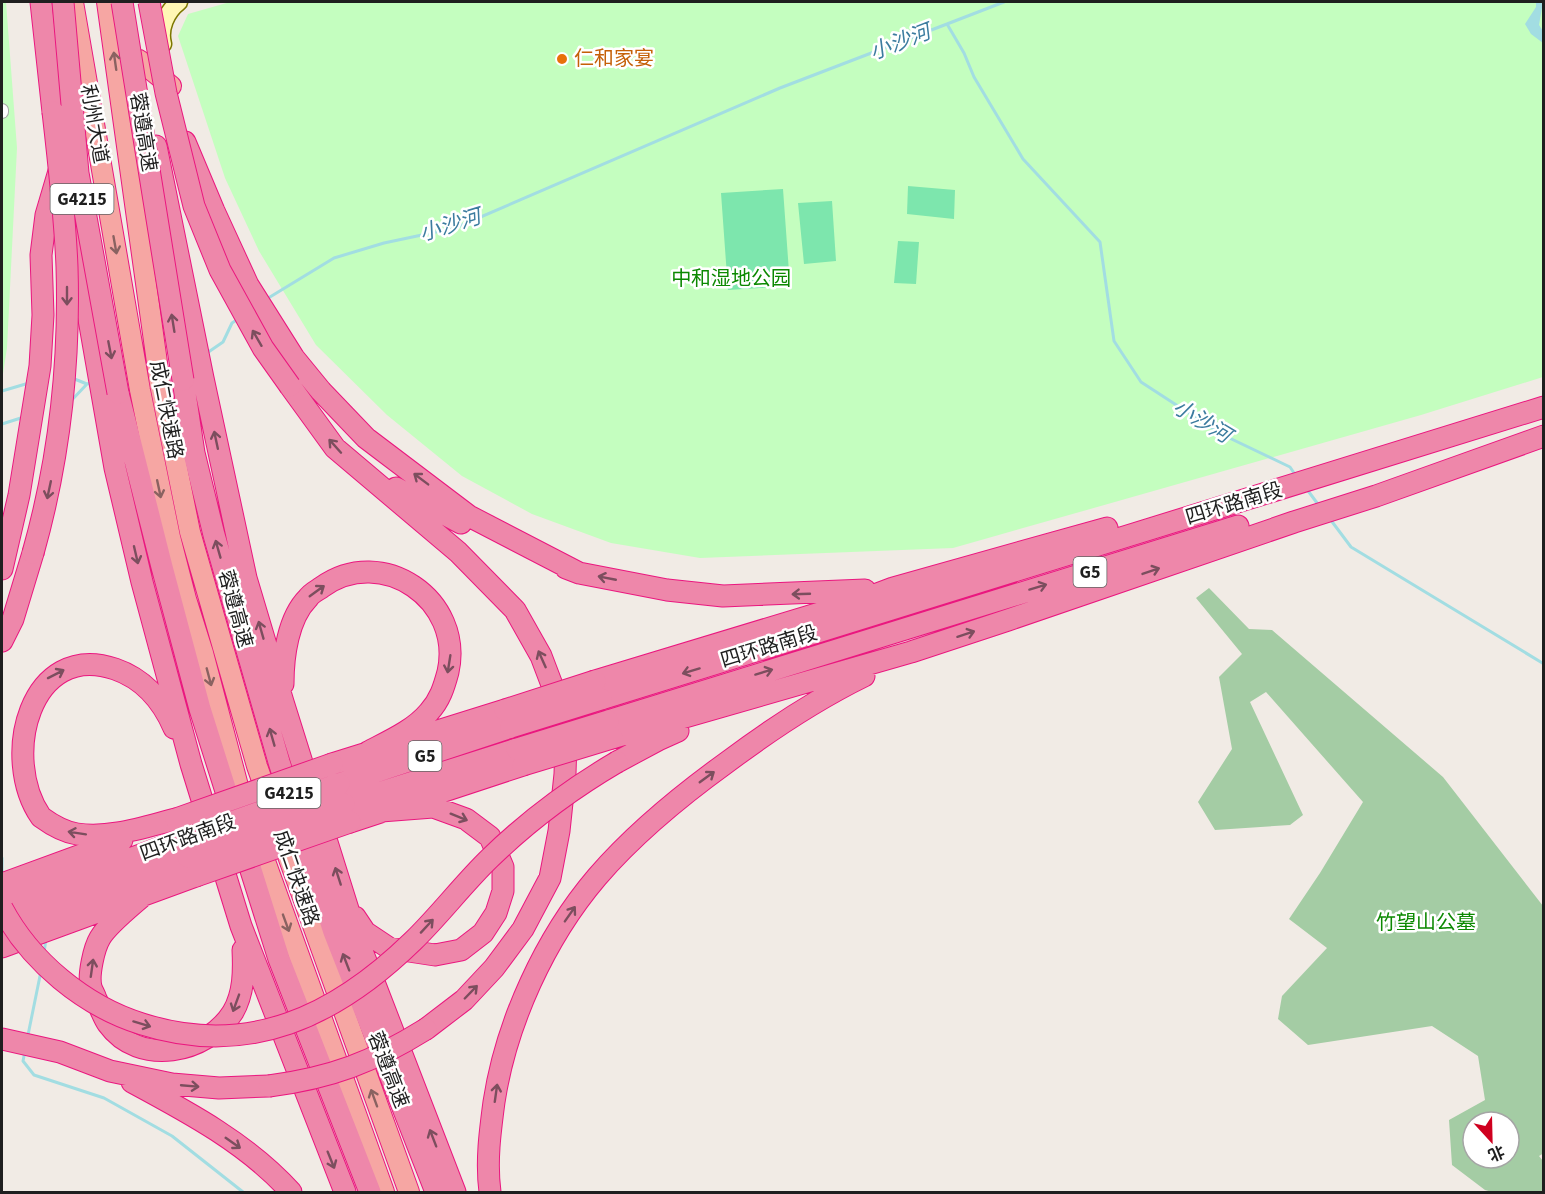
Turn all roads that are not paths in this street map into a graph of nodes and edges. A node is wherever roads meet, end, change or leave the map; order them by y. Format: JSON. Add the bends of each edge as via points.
{"nodes":[{"id":1,"x":41,"y":2,"type":"edge"},
{"id":2,"x":63,"y":2,"type":"edge"},
{"id":3,"x":71,"y":2,"type":"edge"},
{"id":4,"x":149,"y":2,"type":"edge"},
{"id":5,"x":179,"y":2,"type":"edge"},
{"id":6,"x":113,"y":6,"type":"edge"},
{"id":7,"x":139,"y":60,"type":"junction"},
{"id":8,"x":173,"y":88,"type":"junction"},
{"id":9,"x":184,"y":142,"type":"joint"},
{"id":10,"x":156,"y":146,"type":"joint"},
{"id":11,"x":63,"y":156,"type":"junction"},
{"id":12,"x":154,"y":348,"type":"joint"},
{"id":13,"x":134,"y":353,"type":"joint"},
{"id":14,"x":193,"y":379,"type":"junction"},
{"id":15,"x":110,"y":394,"type":"junction"},
{"id":16,"x":1542,"y":407,"type":"edge"},
{"id":17,"x":1544,"y":435,"type":"edge"},
{"id":18,"x":356,"y":466,"type":"junction"},
{"id":19,"x":1286,"y":518,"type":"junction"},
{"id":20,"x":2,"y":569,"type":"edge"},
{"id":21,"x":579,"y":573,"type":"junction"},
{"id":22,"x":861,"y":603,"type":"junction"},
{"id":23,"x":13,"y":619,"type":"junction"},
{"id":24,"x":2,"y":640,"type":"edge"},
{"id":25,"x":2,"y":657,"type":"edge"},
{"id":26,"x":883,"y":664,"type":"junction"},
{"id":27,"x":786,"y":689,"type":"junction"},
{"id":28,"x":283,"y":702,"type":"junction"},
{"id":29,"x":508,"y":719,"type":"junction"},
{"id":30,"x":610,"y":729,"type":"junction"},
{"id":31,"x":369,"y":752,"type":"junction"},
{"id":32,"x":520,"y":757,"type":"junction"},
{"id":33,"x":191,"y":764,"type":"junction"},
{"id":34,"x":344,"y":804,"type":"junction"},
{"id":35,"x":381,"y":811,"type":"junction"},
{"id":36,"x":176,"y":819,"type":"junction"},
{"id":37,"x":188,"y":858,"type":"junction"},
{"id":38,"x":2,"y":884,"type":"edge"},
{"id":39,"x":46,"y":889,"type":"junction"},
{"id":40,"x":146,"y":893,"type":"junction"},
{"id":41,"x":2,"y":907,"type":"edge"},
{"id":42,"x":348,"y":907,"type":"junction"},
{"id":43,"x":241,"y":926,"type":"junction"},
{"id":44,"x":4,"y":936,"type":"edge"},
{"id":45,"x":18,"y":1042,"type":"edge"},
{"id":46,"x":110,"y":1071,"type":"junction"},
{"id":47,"x":291,"y":1192,"type":"edge"},
{"id":48,"x":345,"y":1192,"type":"edge"},
{"id":49,"x":370,"y":1192,"type":"edge"},
{"id":50,"x":384,"y":1192,"type":"edge"},
{"id":51,"x":408,"y":1192,"type":"edge"},
{"id":52,"x":436,"y":1192,"type":"edge"},
{"id":53,"x":455,"y":1192,"type":"edge"},
{"id":54,"x":490,"y":1192,"type":"edge"}],
"edges":[{"from":1,"to":23,"type":"highway","one_way":true,"bridge":true,"via":[[61,181],[67,322],[60,422],[47,497]]},
{"from":2,"to":15,"type":"highway","number":"G4215","one_way":true,"bridge":true,"via":[[78,173]]},
{"from":3,"to":11,"type":"highway"},
{"from":3,"to":13,"type":"highway","name":"利州大道","one_way":true},
{"from":18,"to":4,"type":"highway","one_way":true,"bridge":true,"via":[[335,448],[263,348],[220,270],[194,206],[166,93]]},
{"from":5,"to":8,"type":"main road","via":[[161,27]]},
{"from":6,"to":7,"type":"highway"},
{"from":12,"to":6,"type":"highway","name":"利州大道","one_way":true},
{"from":14,"to":6,"type":"highway","name":"蓉遵高速","number":"G4215","one_way":true,"bridge":true},
{"from":7,"to":8,"type":"highway"},
{"from":7,"to":10,"type":"highway"},
{"from":8,"to":9,"type":"main road"},
{"from":21,"to":9,"type":"highway","one_way":true,"via":[[469,516],[366,438],[321,391],[294,358],[248,285]]},
{"from":10,"to":14,"type":"highway","via":[[196,342]]},
{"from":11,"to":15,"type":"highway","via":[[96,360]]},
{"from":11,"to":20,"type":"highway","via":[[46,215],[41,255],[40,366],[19,495]]},
{"from":51,"to":12,"type":"highway","name":"成仁快速路","one_way":true,"via":[[257,766],[190,532]]},
{"from":13,"to":50,"type":"highway","name":"成仁快速路","one_way":true,"via":[[172,548],[238,786]]},
{"from":28,"to":14,"type":"highway","one_way":true},
{"from":52,"to":14,"type":"highway","name":"蓉遵高速","number":"G4215","one_way":true,"via":[[334,932],[279,762],[194,453]]},
{"from":15,"to":33,"type":"highway","one_way":true,"via":[[116,468]]},
{"from":15,"to":49,"type":"highway","number":"G4215","via":[[200,709],[279,959]]},
{"from":16,"to":22,"type":"highway","via":[[894,598]]},
{"from":17,"to":19,"type":"highway","name":"四环路南段","number":"G5"},
{"from":18,"to":21,"type":"highway","via":[[457,521]]},
{"from":46,"to":18,"type":"highway","one_way":true,"bridge":true,"via":[[172,1084],[219,1088],[305,1081],[348,1069],[391,1050],[464,1000],[523,929],[550,878],[559,831],[566,741],[560,706],[542,656],[515,610],[458,552]]},
{"from":26,"to":19,"type":"highway","one_way":true},
{"from":30,"to":19,"type":"highway","name":"四环路南段","number":"G5","one_way":true,"via":[[902,628]]},
{"from":22,"to":21,"type":"highway","one_way":true,"via":[[723,596]]},
{"from":22,"to":29,"type":"highway","name":"四环路南段","number":"G5","one_way":true,"bridge":true},
{"from":23,"to":24,"type":"highway"},
{"from":23,"to":25,"type":"highway"},
{"from":26,"to":27,"type":"highway"},
{"from":54,"to":26,"type":"highway","one_way":true,"via":[[489,1138],[498,1075],[512,1029],[534,973],[596,879],[686,792],[779,724]]},
{"from":27,"to":30,"type":"highway"},
{"from":41,"to":27,"type":"highway","one_way":true,"bridge":true,"via":[[19,936],[62,980],[122,1018],[164,1031],[208,1037],[255,1033],[293,1023],[331,1006],[378,974],[522,828],[583,782],[658,740]]},
{"from":28,"to":31,"type":"highway","one_way":true,"via":[[283,661],[292,625],[307,598],[331,580],[361,572],[391,576],[411,584],[432,601],[445,622],[451,658],[443,693],[428,713],[406,731]]},
{"from":42,"to":28,"type":"highway","one_way":true},
{"from":29,"to":31,"type":"highway"},
{"from":29,"to":34,"type":"highway","name":"四环路南段","number":"G5"},
{"from":30,"to":32,"type":"highway","name":"四环路南段","number":"G5","bridge":true},
{"from":31,"to":36,"type":"highway","bridge":true},
{"from":32,"to":34,"type":"highway","name":"四环路南段","number":"G5"},
{"from":32,"to":35,"type":"highway"},
{"from":36,"to":33,"type":"highway","one_way":true,"via":[[113,834],[77,834],[58,828],[29,808],[10,779],[6,762],[9,724],[30,691],[44,680],[63,669],[102,665],[135,677],[154,694]]},
{"from":33,"to":43,"type":"highway"},
{"from":34,"to":35,"type":"highway"},
{"from":34,"to":37,"type":"highway","bridge":true},
{"from":34,"to":37,"type":"highway","name":"四环路南段","number":"G5","bridge":true},
{"from":35,"to":42,"type":"highway","one_way":true,"via":[[433,807],[466,819],[490,837],[503,867],[503,891],[496,913],[483,933],[461,950],[435,955],[389,948],[365,932]]},
{"from":36,"to":39,"type":"highway"},
{"from":37,"to":39,"type":"highway","name":"四环路南段","number":"G5"},
{"from":37,"to":40,"type":"highway"},
{"from":38,"to":39,"type":"highway"},
{"from":39,"to":41,"type":"highway","name":"四环路南段","number":"G5"},
{"from":39,"to":44,"type":"highway","name":"四环路南段","number":"G5"},
{"from":43,"to":40,"type":"highway","one_way":true,"via":[[245,976],[234,1011],[197,1044],[172,1051],[150,1050],[125,1041],[107,1024],[91,986],[91,965],[100,938]]},
{"from":40,"to":44,"type":"highway","via":[[72,921]]},
{"from":53,"to":42,"type":"highway","one_way":true},
{"from":43,"to":48,"type":"highway","one_way":true},
{"from":45,"to":46,"type":"highway","via":[[60,1052]]},
{"from":46,"to":47,"type":"highway","one_way":true,"via":[[193,1115],[247,1153]]}]}
